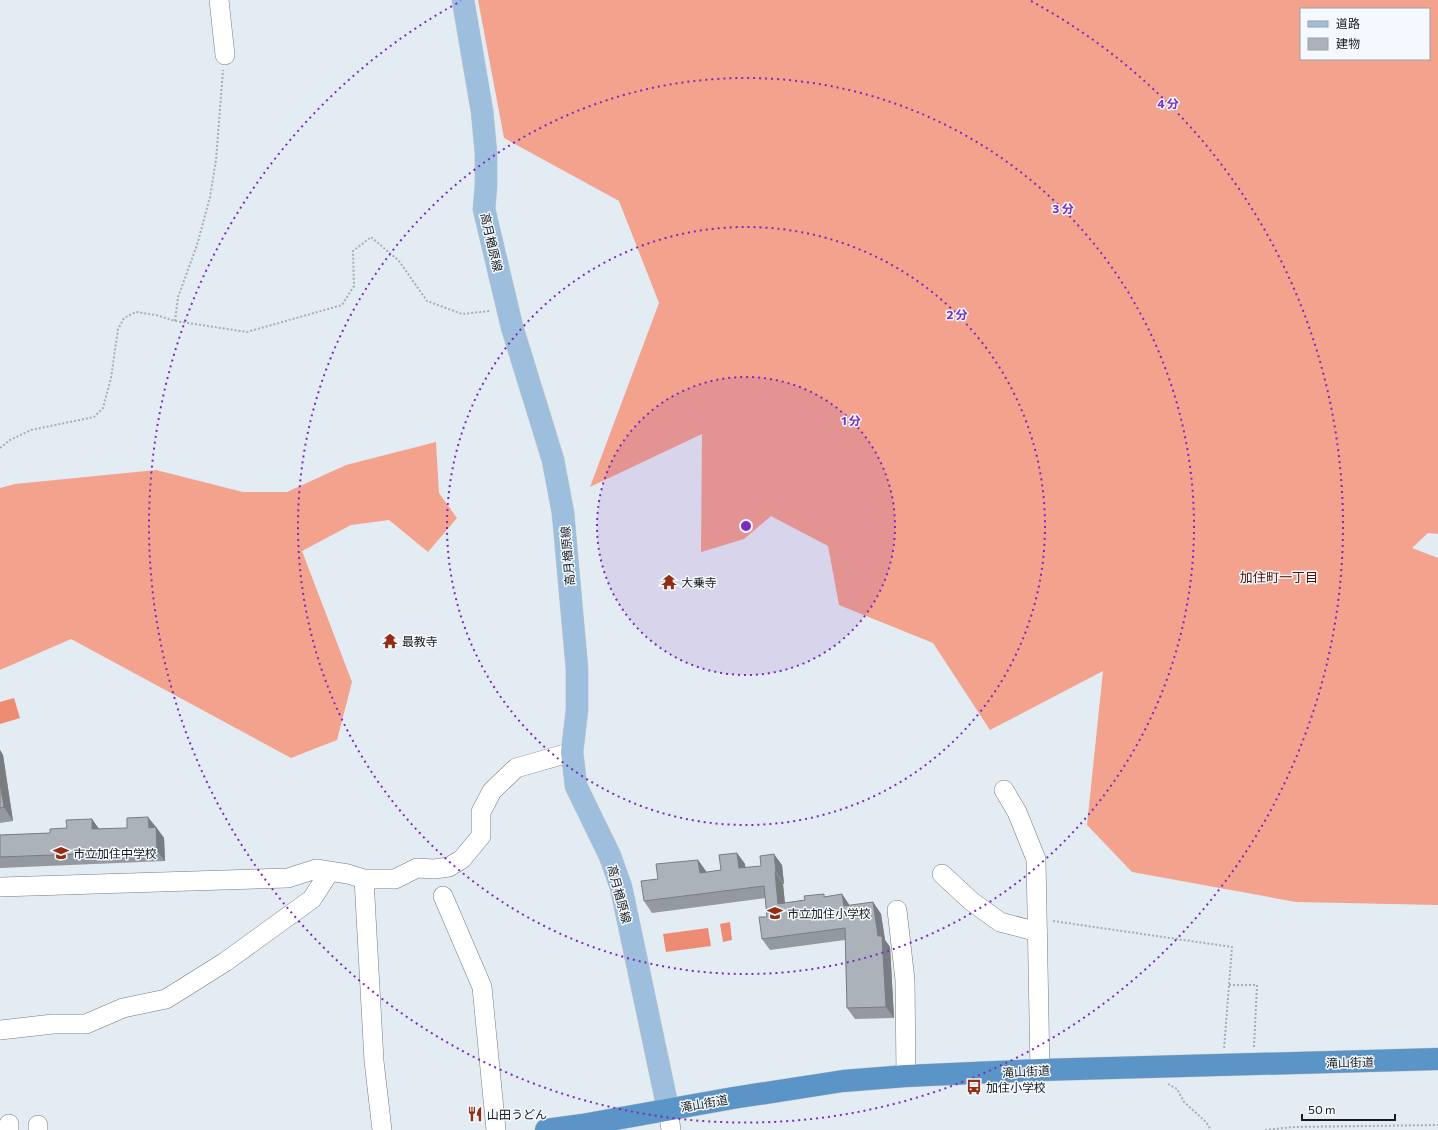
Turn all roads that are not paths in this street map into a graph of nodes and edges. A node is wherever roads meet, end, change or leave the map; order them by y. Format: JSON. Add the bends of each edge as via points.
{"nodes":[{"id":1,"x":219,"y":0,"type":"edge"},
{"id":2,"x":463,"y":0,"type":"edge"},
{"id":3,"x":224,"y":55,"type":"road end"},
{"id":4,"x":572,"y":752,"type":"junction"},
{"id":5,"x":1004,"y":790,"type":"dead end"},
{"id":6,"x":330,"y":871,"type":"junction"},
{"id":7,"x":942,"y":874,"type":"dead end"},
{"id":8,"x":364,"y":879,"type":"junction"},
{"id":9,"x":0,"y":887,"type":"edge"},
{"id":10,"x":443,"y":896,"type":"dead end"},
{"id":11,"x":897,"y":910,"type":"dead end"},
{"id":12,"x":1038,"y":925,"type":"junction"},
{"id":13,"x":0,"y":1030,"type":"edge"},
{"id":14,"x":1438,"y":1059,"type":"edge"},
{"id":15,"x":1040,"y":1070,"type":"junction"},
{"id":16,"x":906,"y":1076,"type":"junction"},
{"id":17,"x":669,"y":1120,"type":"edge"},
{"id":18,"x":585,"y":1128,"type":"edge"},
{"id":19,"x":382,"y":1130,"type":"edge"},
{"id":20,"x":496,"y":1130,"type":"edge"},
{"id":21,"x":546,"y":1130,"type":"edge"}],
"edges":[{"from":1,"to":3,"type":"street"},
{"from":2,"to":4,"type":"main road","name":"高月楢原線","via":[[482,111],[486,153],[484,209],[512,327],[553,460],[563,513],[577,669],[577,710]]},
{"from":4,"to":8,"type":"street","via":[[516,768],[492,792],[480,812],[481,836],[462,859],[449,867],[417,868],[395,879]]},
{"from":4,"to":17,"type":"main road","name":"高月楢原線","via":[[576,786],[610,856],[621,887]]},
{"from":5,"to":12,"type":"street","via":[[1017,812],[1036,859]]},
{"from":6,"to":8,"type":"street"},
{"from":6,"to":9,"type":"street","via":[[316,868],[288,878]]},
{"from":6,"to":13,"type":"street","via":[[312,899],[225,962],[166,999],[124,1008],[86,1024],[53,1024]]},
{"from":7,"to":12,"type":"street","via":[[971,901],[1000,922]]},
{"from":8,"to":19,"type":"street","via":[[374,1061]]},
{"from":10,"to":20,"type":"street","via":[[482,987]]},
{"from":11,"to":16,"type":"street","via":[[905,980]]},
{"from":12,"to":15,"type":"street"},
{"from":14,"to":15,"type":"highway","name":"滝山街道"},
{"from":15,"to":16,"type":"highway","name":"滝山街道"},
{"from":16,"to":17,"type":"highway","name":"滝山街道","via":[[843,1081],[733,1098]]},
{"from":17,"to":18,"type":"highway","name":"滝山街道"},
{"from":18,"to":21,"type":"highway","name":"滝山街道"}]}
